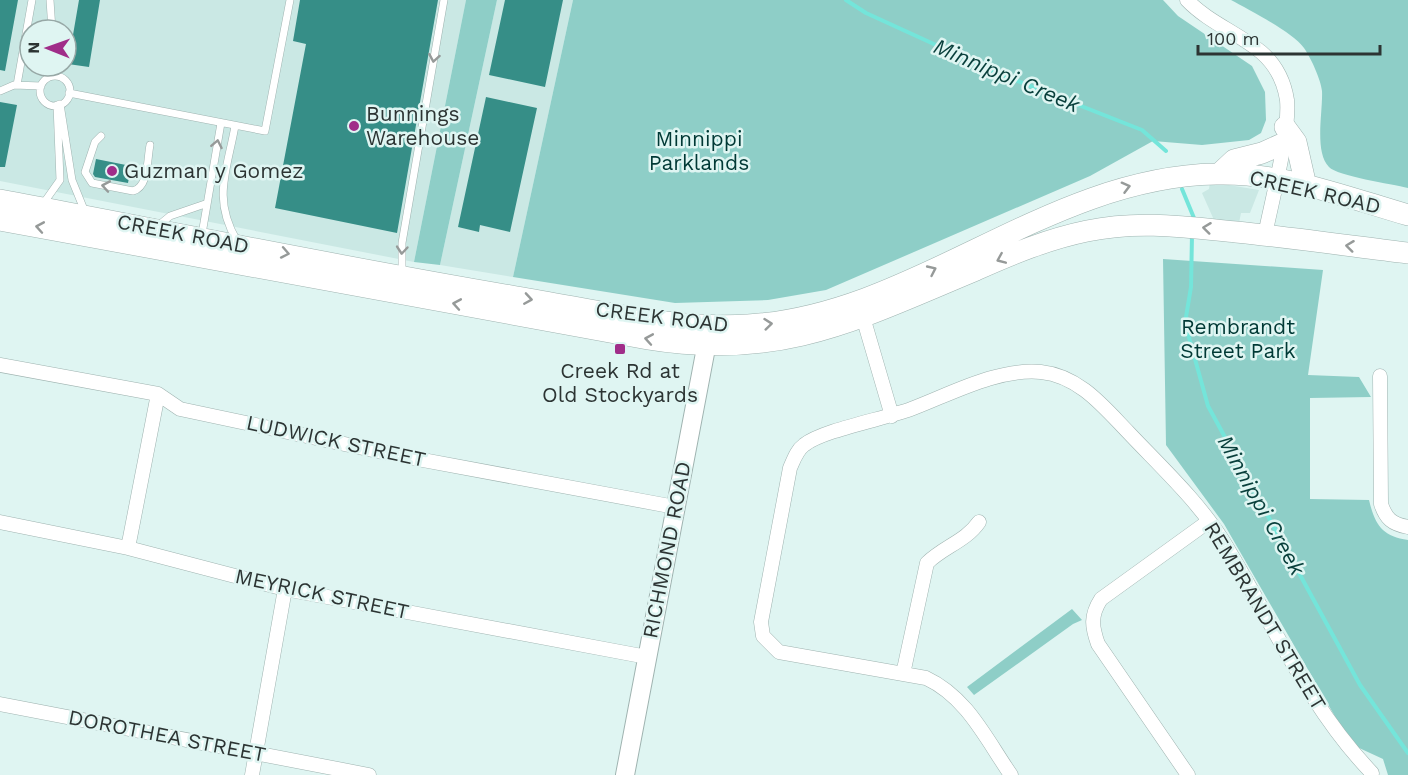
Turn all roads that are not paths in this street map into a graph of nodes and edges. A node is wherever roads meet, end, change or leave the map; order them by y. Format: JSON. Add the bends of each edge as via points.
{"nodes":[{"id":1,"x":32,"y":0,"type":"edge"},
{"id":2,"x":50,"y":0,"type":"edge"},
{"id":3,"x":290,"y":0,"type":"edge"},
{"id":4,"x":444,"y":0,"type":"edge"},
{"id":5,"x":1186,"y":0,"type":"edge"},
{"id":6,"x":51,"y":18,"type":"edge"},
{"id":7,"x":49,"y":78,"type":"edge"},
{"id":8,"x":60,"y":78,"type":"edge"},
{"id":9,"x":17,"y":85,"type":"junction"},
{"id":10,"x":41,"y":86,"type":"junction"},
{"id":11,"x":0,"y":91,"type":"edge"},
{"id":12,"x":69,"y":93,"type":"junction"},
{"id":13,"x":59,"y":105,"type":"junction"},
{"id":14,"x":221,"y":123,"type":"junction"},
{"id":15,"x":235,"y":126,"type":"junction"},
{"id":16,"x":101,"y":135,"type":"dead end"},
{"id":17,"x":1283,"y":136,"type":"junction"},
{"id":18,"x":150,"y":145,"type":"dead end"},
{"id":19,"x":1219,"y":174,"type":"junction"},
{"id":20,"x":1275,"y":179,"type":"junction"},
{"id":21,"x":1306,"y":186,"type":"junction"},
{"id":22,"x":0,"y":200,"type":"edge"},
{"id":23,"x":205,"y":204,"type":"junction"},
{"id":24,"x":1075,"y":204,"type":"junction"},
{"id":25,"x":39,"y":207,"type":"junction"},
{"id":26,"x":87,"y":216,"type":"junction"},
{"id":27,"x":1408,"y":216,"type":"edge"},
{"id":28,"x":0,"y":220,"type":"edge"},
{"id":29,"x":155,"y":229,"type":"junction"},
{"id":30,"x":1089,"y":230,"type":"junction"},
{"id":31,"x":1265,"y":235,"type":"junction"},
{"id":32,"x":201,"y":238,"type":"junction"},
{"id":33,"x":239,"y":245,"type":"junction"},
{"id":34,"x":1408,"y":253,"type":"edge"},
{"id":35,"x":215,"y":259,"type":"junction"},
{"id":36,"x":402,"y":276,"type":"junction"},
{"id":37,"x":863,"y":317,"type":"junction"},
{"id":38,"x":708,"y":336,"type":"junction"},
{"id":39,"x":0,"y":365,"type":"edge"},
{"id":40,"x":1380,"y":376,"type":"dead end"},
{"id":41,"x":158,"y":394,"type":"junction"},
{"id":42,"x":892,"y":416,"type":"junction"},
{"id":43,"x":675,"y":507,"type":"junction"},
{"id":44,"x":1209,"y":521,"type":"junction"},
{"id":45,"x":0,"y":522,"type":"edge"},
{"id":46,"x":979,"y":522,"type":"dead end"},
{"id":47,"x":1408,"y":527,"type":"edge"},
{"id":48,"x":128,"y":548,"type":"junction"},
{"id":49,"x":285,"y":589,"type":"junction"},
{"id":50,"x":647,"y":657,"type":"junction"},
{"id":51,"x":903,"y":674,"type":"junction"},
{"id":52,"x":0,"y":704,"type":"edge"},
{"id":53,"x":255,"y":752,"type":"junction"},
{"id":54,"x":1372,"y":773,"type":"dead end"},
{"id":55,"x":252,"y":775,"type":"edge"},
{"id":56,"x":369,"y":775,"type":"edge"},
{"id":57,"x":625,"y":775,"type":"edge"},
{"id":58,"x":1011,"y":775,"type":"edge"},
{"id":59,"x":1188,"y":775,"type":"edge"}],
"edges":[{"from":1,"to":9,"type":"lane"},
{"from":2,"to":6,"type":"lane"},
{"from":3,"to":15,"type":"lane","via":[[265,131]]},
{"from":4,"to":36,"type":"lane","one_way":true,"via":[[402,243]]},
{"from":5,"to":17,"type":"street","via":[[1268,59],[1285,92]]},
{"from":7,"to":10,"type":"lane"},
{"from":8,"to":12,"type":"lane","via":[[67,82]]},
{"from":9,"to":10,"type":"lane"},
{"from":9,"to":11,"type":"lane"},
{"from":10,"to":13,"type":"lane","via":[[45,101]]},
{"from":12,"to":13,"type":"lane"},
{"from":12,"to":14,"type":"lane"},
{"from":13,"to":25,"type":"lane","via":[[60,180]]},
{"from":13,"to":26,"type":"lane","via":[[72,180]]},
{"from":14,"to":15,"type":"lane"},
{"from":23,"to":14,"type":"lane","one_way":true},
{"from":15,"to":33,"type":"lane","via":[[222,196],[224,216]]},
{"from":18,"to":16,"type":"lane","one_way":true,"via":[[139,189],[92,183],[85,172]]},
{"from":17,"to":19,"type":"main road","via":[[1262,153],[1234,160]]},
{"from":17,"to":20,"type":"street"},
{"from":17,"to":21,"type":"main road","via":[[1296,142]]},
{"from":19,"to":20,"type":"main road","name":"CREEK ROAD"},
{"from":24,"to":19,"type":"main road","name":"CREEK ROAD","one_way":true,"via":[[1151,181]]},
{"from":20,"to":21,"type":"main road","name":"CREEK ROAD"},
{"from":20,"to":31,"type":"street"},
{"from":21,"to":27,"type":"main road","name":"CREEK ROAD"},
{"from":22,"to":25,"type":"main road","name":"CREEK ROAD"},
{"from":23,"to":29,"type":"lane","via":[[170,216]]},
{"from":23,"to":32,"type":"lane"},
{"from":24,"to":30,"type":"main road","via":[[1088,217]]},
{"from":38,"to":24,"type":"main road","name":"CREEK ROAD","one_way":true,"via":[[853,305]]},
{"from":25,"to":26,"type":"main road","name":"CREEK ROAD"},
{"from":26,"to":29,"type":"main road","name":"CREEK ROAD"},
{"from":35,"to":28,"type":"main road","name":"CREEK ROAD","one_way":true},
{"from":29,"to":32,"type":"main road","name":"CREEK ROAD"},
{"from":31,"to":30,"type":"main road","name":"CREEK ROAD","one_way":true,"via":[[1158,224]]},
{"from":30,"to":37,"type":"main road","name":"CREEK ROAD","one_way":true,"via":[[1036,244]]},
{"from":34,"to":31,"type":"main road","name":"CREEK ROAD","one_way":true},
{"from":32,"to":33,"type":"main road","name":"CREEK ROAD"},
{"from":32,"to":35,"type":"lane"},
{"from":33,"to":36,"type":"main road","name":"CREEK ROAD","one_way":true},
{"from":38,"to":35,"type":"main road","name":"CREEK ROAD","one_way":true,"via":[[657,341]]},
{"from":36,"to":38,"type":"main road","name":"CREEK ROAD","one_way":true,"via":[[640,317]]},
{"from":37,"to":38,"type":"main road","name":"CREEK ROAD","via":[[799,338],[759,344]]},
{"from":37,"to":42,"type":"street"},
{"from":38,"to":43,"type":"main road","name":"RICHMOND ROAD"},
{"from":39,"to":41,"type":"street","name":"LUDWICK STREET"},
{"from":40,"to":47,"type":"street","via":[[1381,504],[1386,517],[1395,525]]},
{"from":41,"to":43,"type":"street","name":"LUDWICK STREET","via":[[180,409],[396,455]]},
{"from":41,"to":48,"type":"street"},
{"from":42,"to":44,"type":"street","name":"REMBRANDT STREET","via":[[989,379],[1020,372],[1042,372],[1069,380],[1093,396]]},
{"from":42,"to":51,"type":"street","name":"REMBRANDT STREET","via":[[818,437],[796,454],[790,468],[761,622],[763,636],[779,652]]},
{"from":43,"to":50,"type":"main road","name":"RICHMOND ROAD"},
{"from":44,"to":54,"type":"street","name":"REMBRANDT STREET","via":[[1311,694],[1345,745]]},
{"from":44,"to":59,"type":"street","via":[[1101,599],[1094,609],[1092,625],[1098,644]]},
{"from":45,"to":48,"type":"street","name":"MEYRICK STREET"},
{"from":46,"to":51,"type":"street","via":[[971,533],[927,563]]},
{"from":48,"to":49,"type":"street","name":"MEYRICK STREET"},
{"from":49,"to":50,"type":"street","name":"MEYRICK STREET"},
{"from":49,"to":53,"type":"street"},
{"from":50,"to":57,"type":"main road","name":"RICHMOND ROAD"},
{"from":51,"to":58,"type":"street","name":"REMBRANDT STREET","via":[[926,678],[960,699]]},
{"from":52,"to":53,"type":"street","name":"DOROTHEA STREET"},
{"from":53,"to":55,"type":"street"},
{"from":53,"to":56,"type":"street","name":"DOROTHEA STREET"}]}
